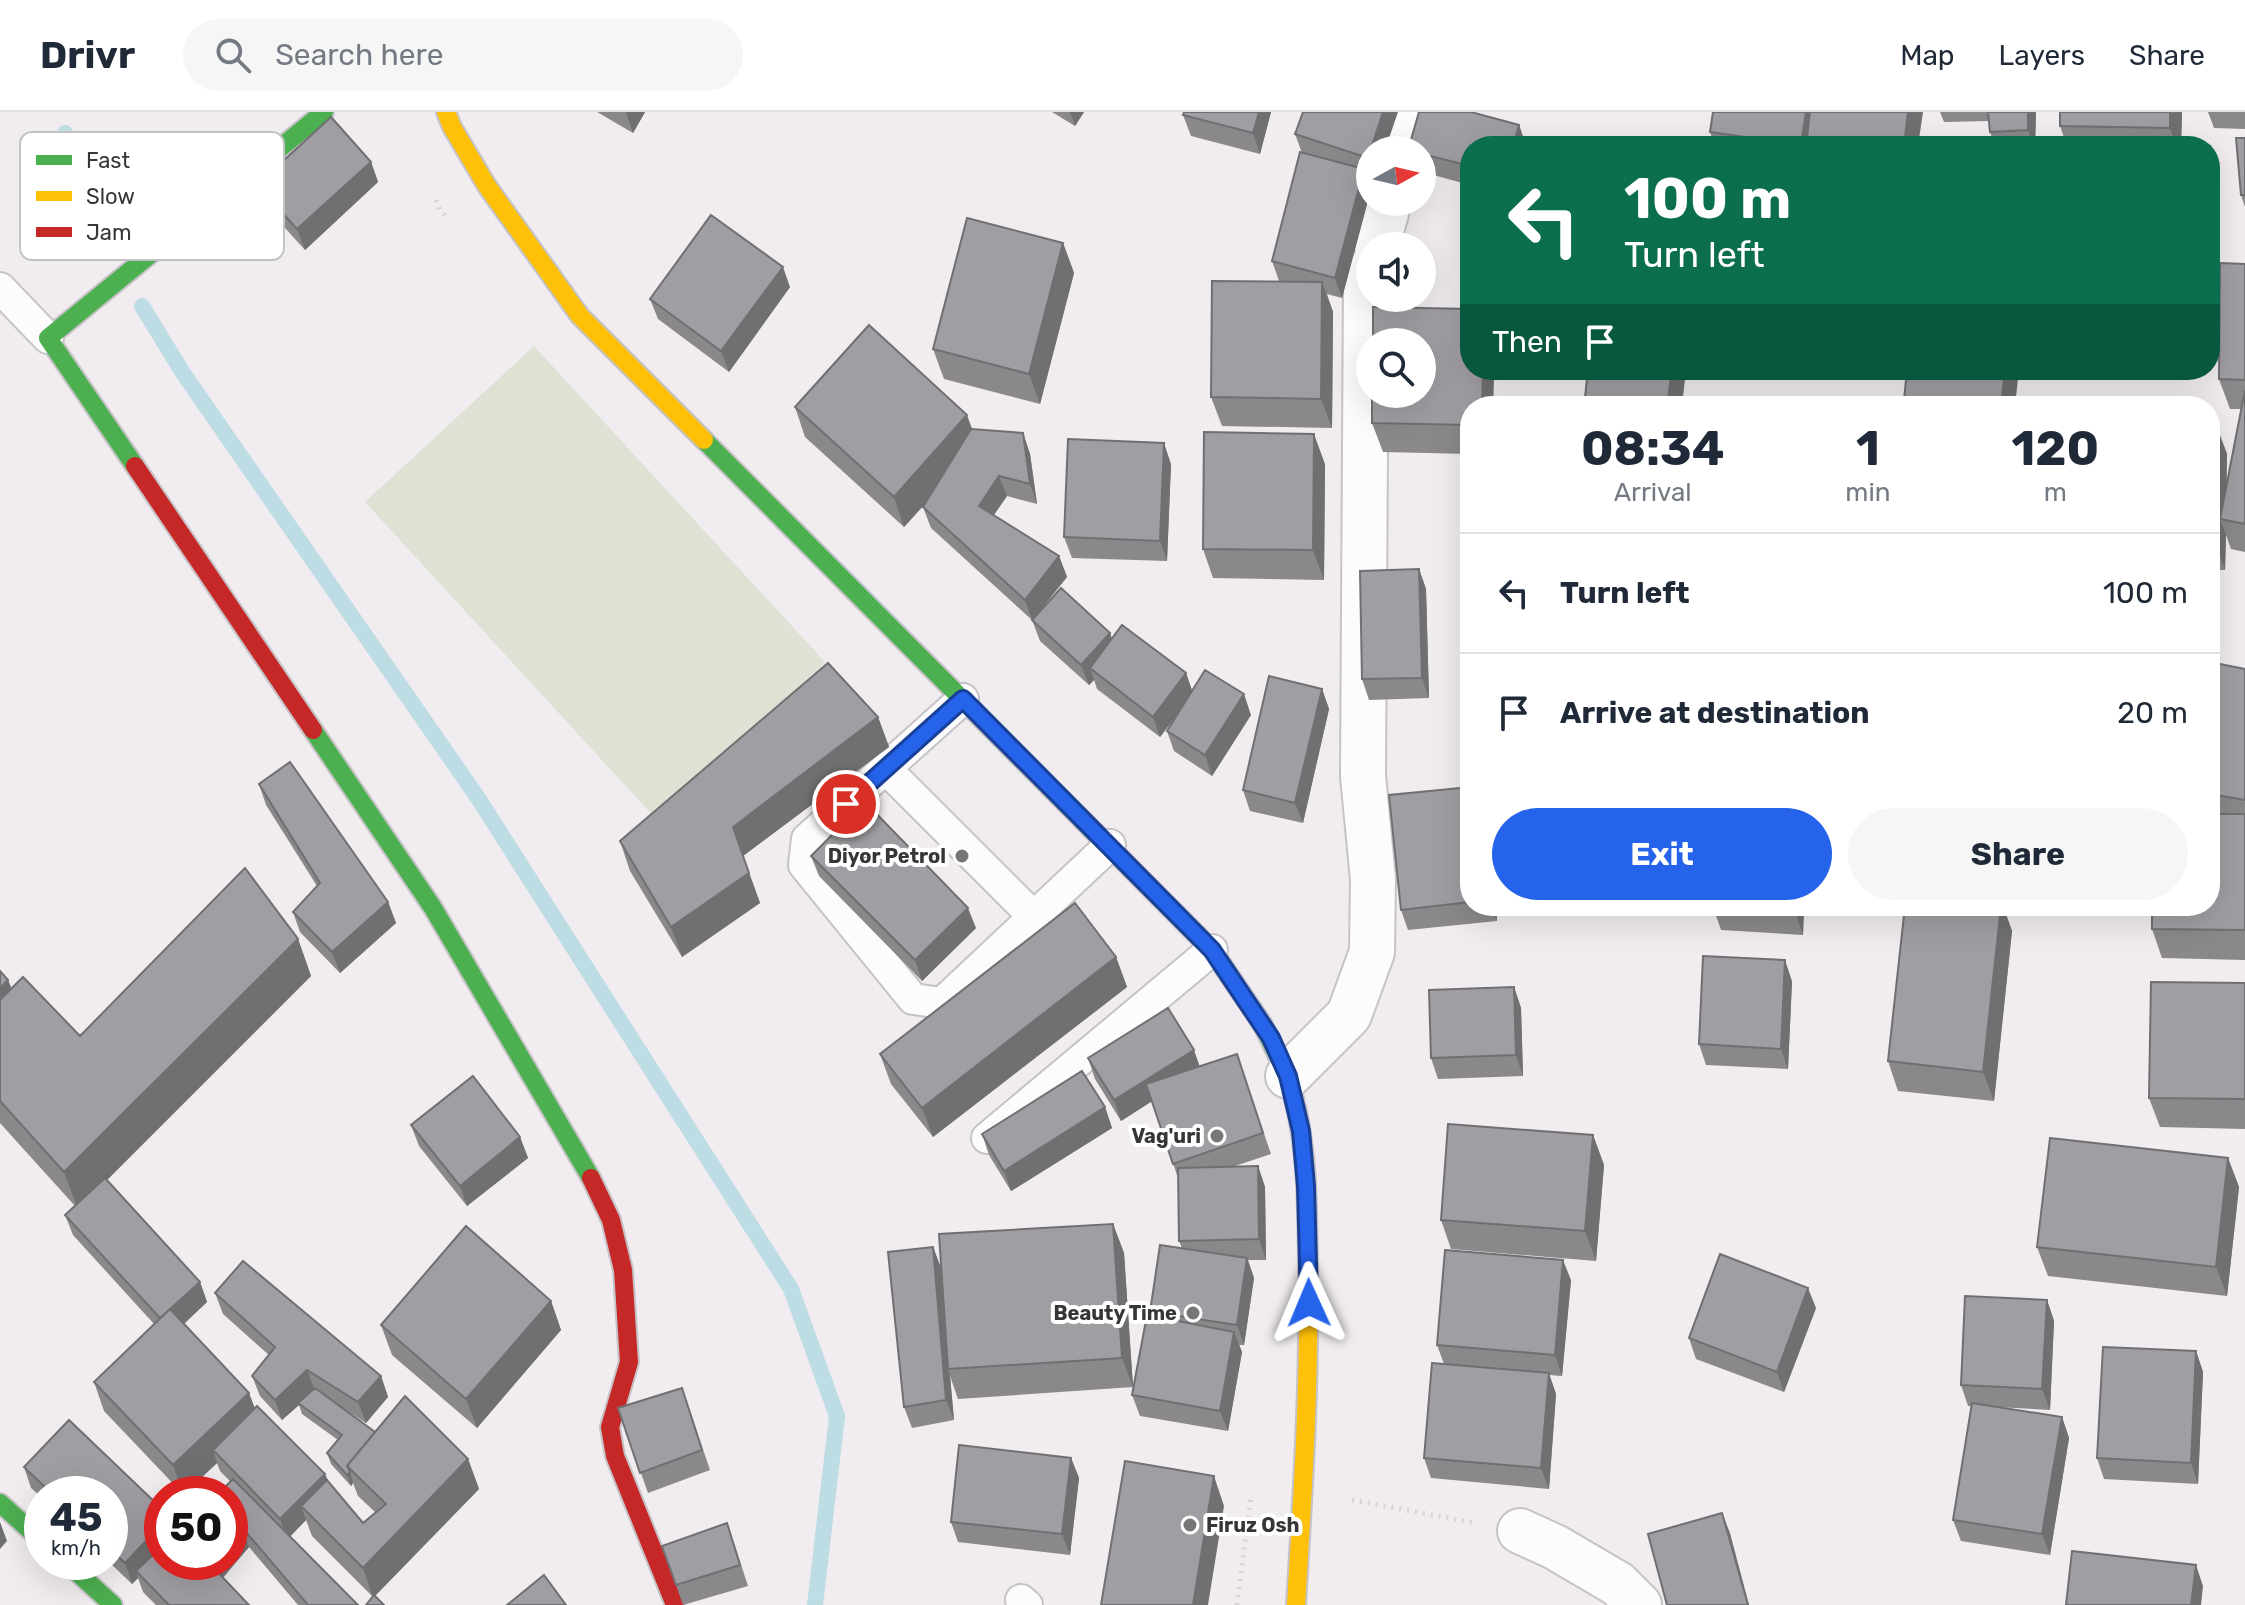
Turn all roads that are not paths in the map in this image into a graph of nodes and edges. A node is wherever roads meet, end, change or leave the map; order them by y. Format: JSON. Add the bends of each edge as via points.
{"nodes":[{"id":1,"x":324,"y":112,"type":"edge"},
{"id":2,"x":446,"y":112,"type":"edge"},
{"id":3,"x":1415,"y":112,"type":"edge"},
{"id":4,"x":1408,"y":136,"type":"edge"},
{"id":5,"x":284,"y":145,"type":"edge"},
{"id":6,"x":143,"y":260,"type":"edge"},
{"id":7,"x":0,"y":288,"type":"edge"},
{"id":8,"x":1366,"y":312,"type":"edge"},
{"id":9,"x":48,"y":338,"type":"junction"},
{"id":10,"x":963,"y":699,"type":"junction"},
{"id":11,"x":886,"y":769,"type":"junction"},
{"id":12,"x":1110,"y":845,"type":"junction"},
{"id":13,"x":1034,"y":917,"type":"junction"},
{"id":14,"x":1212,"y":950,"type":"junction"},
{"id":15,"x":1288,"y":1076,"type":"junction"},
{"id":16,"x":986,"y":1138,"type":"edge"},
{"id":17,"x":0,"y":1503,"type":"edge"},
{"id":18,"x":24,"y":1525,"type":"edge"},
{"id":19,"x":1520,"y":1531,"type":"road end"},
{"id":20,"x":86,"y":1580,"type":"edge"},
{"id":21,"x":113,"y":1605,"type":"edge"},
{"id":22,"x":675,"y":1605,"type":"edge"},
{"id":23,"x":1296,"y":1605,"type":"edge"},
{"id":24,"x":1639,"y":1605,"type":"edge"}],
"edges":[{"from":1,"to":5,"type":"main road"},
{"from":2,"to":10,"type":"main road","via":[[487,186],[580,316]]},
{"from":3,"to":4,"type":"street"},
{"from":6,"to":9,"type":"main road"},
{"from":7,"to":9,"type":"lane"},
{"from":8,"to":15,"type":"street","via":[[1363,776],[1373,879],[1372,952],[1349,1015]]},
{"from":9,"to":22,"type":"main road","via":[[433,908],[592,1181],[611,1220],[623,1270],[629,1362],[610,1427],[615,1456]]},
{"from":10,"to":11,"type":"lane"},
{"from":10,"to":12,"type":"main road"},
{"from":11,"to":13,"type":"lane"},
{"from":11,"to":13,"type":"lane","via":[[807,839],[804,865],[913,999],[942,1003]]},
{"from":12,"to":13,"type":"lane"},
{"from":12,"to":14,"type":"main road"},
{"from":14,"to":15,"type":"main road","via":[[1271,1038]]},
{"from":14,"to":16,"type":"lane"},
{"from":15,"to":23,"type":"main road","via":[[1301,1131],[1309,1303]]},
{"from":17,"to":18,"type":"main road"},
{"from":19,"to":24,"type":"street","via":[[1618,1584]]},
{"from":20,"to":21,"type":"main road"}]}
